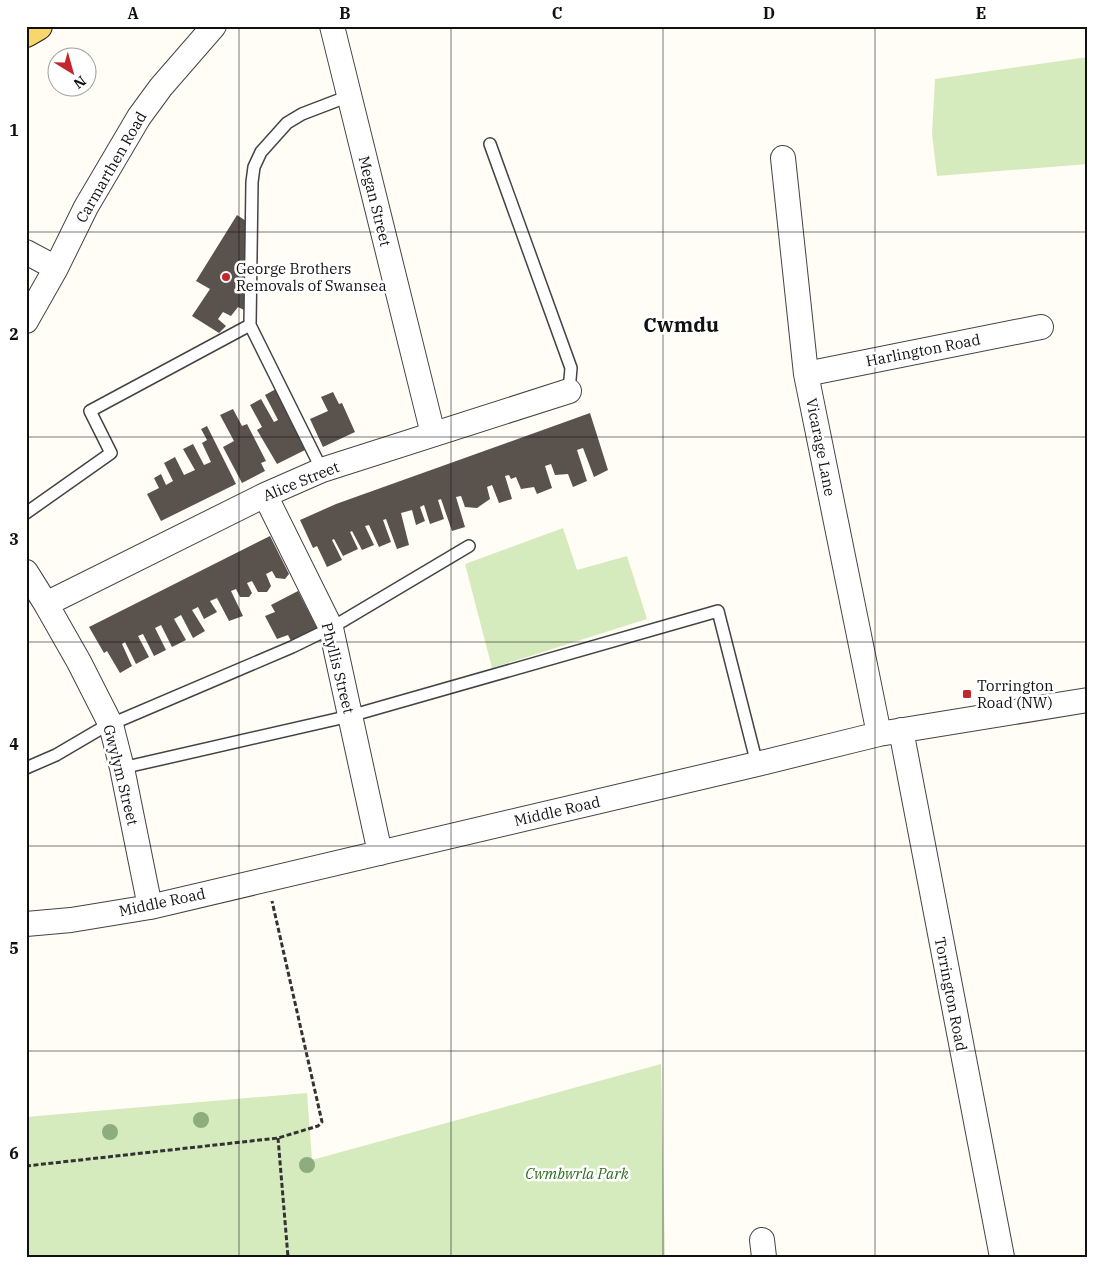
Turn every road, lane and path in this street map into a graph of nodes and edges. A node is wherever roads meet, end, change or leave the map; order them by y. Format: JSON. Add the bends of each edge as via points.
{"nodes":[{"id":1,"x":38,"y":26,"type":"edge"},
{"id":2,"x":214,"y":26,"type":"edge"},
{"id":3,"x":332,"y":26,"type":"edge"},
{"id":4,"x":26,"y":33,"type":"edge"},
{"id":5,"x":350,"y":96,"type":"junction"},
{"id":6,"x":490,"y":144,"type":"dead end"},
{"id":7,"x":783,"y":158,"type":"dead end"},
{"id":8,"x":26,"y":252,"type":"edge"},
{"id":9,"x":56,"y":268,"type":"junction"},
{"id":10,"x":26,"y":321,"type":"edge"},
{"id":11,"x":250,"y":325,"type":"junction"},
{"id":12,"x":1041,"y":327,"type":"dead end"},
{"id":13,"x":806,"y":374,"type":"junction"},
{"id":14,"x":569,"y":391,"type":"joint"},
{"id":15,"x":433,"y":434,"type":"junction"},
{"id":16,"x":322,"y":470,"type":"junction"},
{"id":17,"x":265,"y":495,"type":"junction"},
{"id":18,"x":26,"y":513,"type":"edge"},
{"id":19,"x":469,"y":546,"type":"dead end"},
{"id":20,"x":26,"y":572,"type":"edge"},
{"id":21,"x":46,"y":604,"type":"junction"},
{"id":22,"x":331,"y":628,"type":"junction"},
{"id":23,"x":1088,"y":700,"type":"edge"},
{"id":24,"x":350,"y":716,"type":"junction"},
{"id":25,"x":111,"y":725,"type":"junction"},
{"id":26,"x":890,"y":732,"type":"junction"},
{"id":27,"x":757,"y":764,"type":"junction"},
{"id":28,"x":26,"y":768,"type":"edge"},
{"id":29,"x":122,"y":768,"type":"junction"},
{"id":30,"x":380,"y":852,"type":"junction"},
{"id":31,"x":268,"y":879,"type":"junction"},
{"id":32,"x":150,"y":907,"type":"junction"},
{"id":33,"x":26,"y":924,"type":"edge"},
{"id":34,"x":278,"y":1138,"type":"junction"},
{"id":35,"x":26,"y":1166,"type":"edge"},
{"id":36,"x":288,"y":1257,"type":"edge"},
{"id":37,"x":1002,"y":1257,"type":"edge"}],
"edges":[{"from":1,"to":4,"type":"main road"},
{"from":2,"to":9,"type":"street","name":"Carmarthen Road","via":[[139,117],[86,207]]},
{"from":3,"to":5,"type":"street","name":"Megan Street"},
{"from":5,"to":11,"type":"lane","via":[[287,123],[262,152],[254,167]]},
{"from":5,"to":15,"type":"street","name":"Megan Street"},
{"from":6,"to":14,"type":"lane","via":[[572,368]]},
{"from":7,"to":13,"type":"street","name":"Vicarage Lane"},
{"from":8,"to":9,"type":"street"},
{"from":9,"to":10,"type":"street","name":"Carmarthen Road"},
{"from":11,"to":16,"type":"lane"},
{"from":11,"to":18,"type":"lane","via":[[90,411],[111,453]]},
{"from":12,"to":13,"type":"street","name":"Harlington Road"},
{"from":13,"to":26,"type":"street","name":"Vicarage Lane"},
{"from":14,"to":15,"type":"street","name":"Alice Street"},
{"from":15,"to":16,"type":"street","name":"Alice Street"},
{"from":16,"to":17,"type":"street","name":"Alice Street"},
{"from":17,"to":21,"type":"street","name":"Alice Street"},
{"from":17,"to":22,"type":"street","name":"Phyllis Street"},
{"from":19,"to":22,"type":"lane"},
{"from":20,"to":21,"type":"street","name":"Gwylym Street"},
{"from":21,"to":25,"type":"street","name":"Gwylym Street"},
{"from":22,"to":24,"type":"street","name":"Phyllis Street"},
{"from":22,"to":25,"type":"lane"},
{"from":23,"to":26,"type":"street","name":"Middle Road"},
{"from":24,"to":27,"type":"lane","via":[[718,611]]},
{"from":24,"to":29,"type":"lane"},
{"from":24,"to":30,"type":"street","name":"Phyllis Street"},
{"from":25,"to":28,"type":"lane"},
{"from":25,"to":29,"type":"street","name":"Gwylym Street"},
{"from":26,"to":27,"type":"street","name":"Middle Road"},
{"from":26,"to":37,"type":"street","name":"Torrington Road"},
{"from":27,"to":30,"type":"street","name":"Middle Road"},
{"from":29,"to":32,"type":"street","name":"Gwylym Street"},
{"from":30,"to":31,"type":"street","name":"Middle Road"},
{"from":31,"to":32,"type":"street","name":"Middle Road"},
{"from":31,"to":34,"type":"path","via":[[322,1122]]},
{"from":32,"to":33,"type":"street","name":"Middle Road"},
{"from":34,"to":35,"type":"path"},
{"from":34,"to":36,"type":"path"}]}
